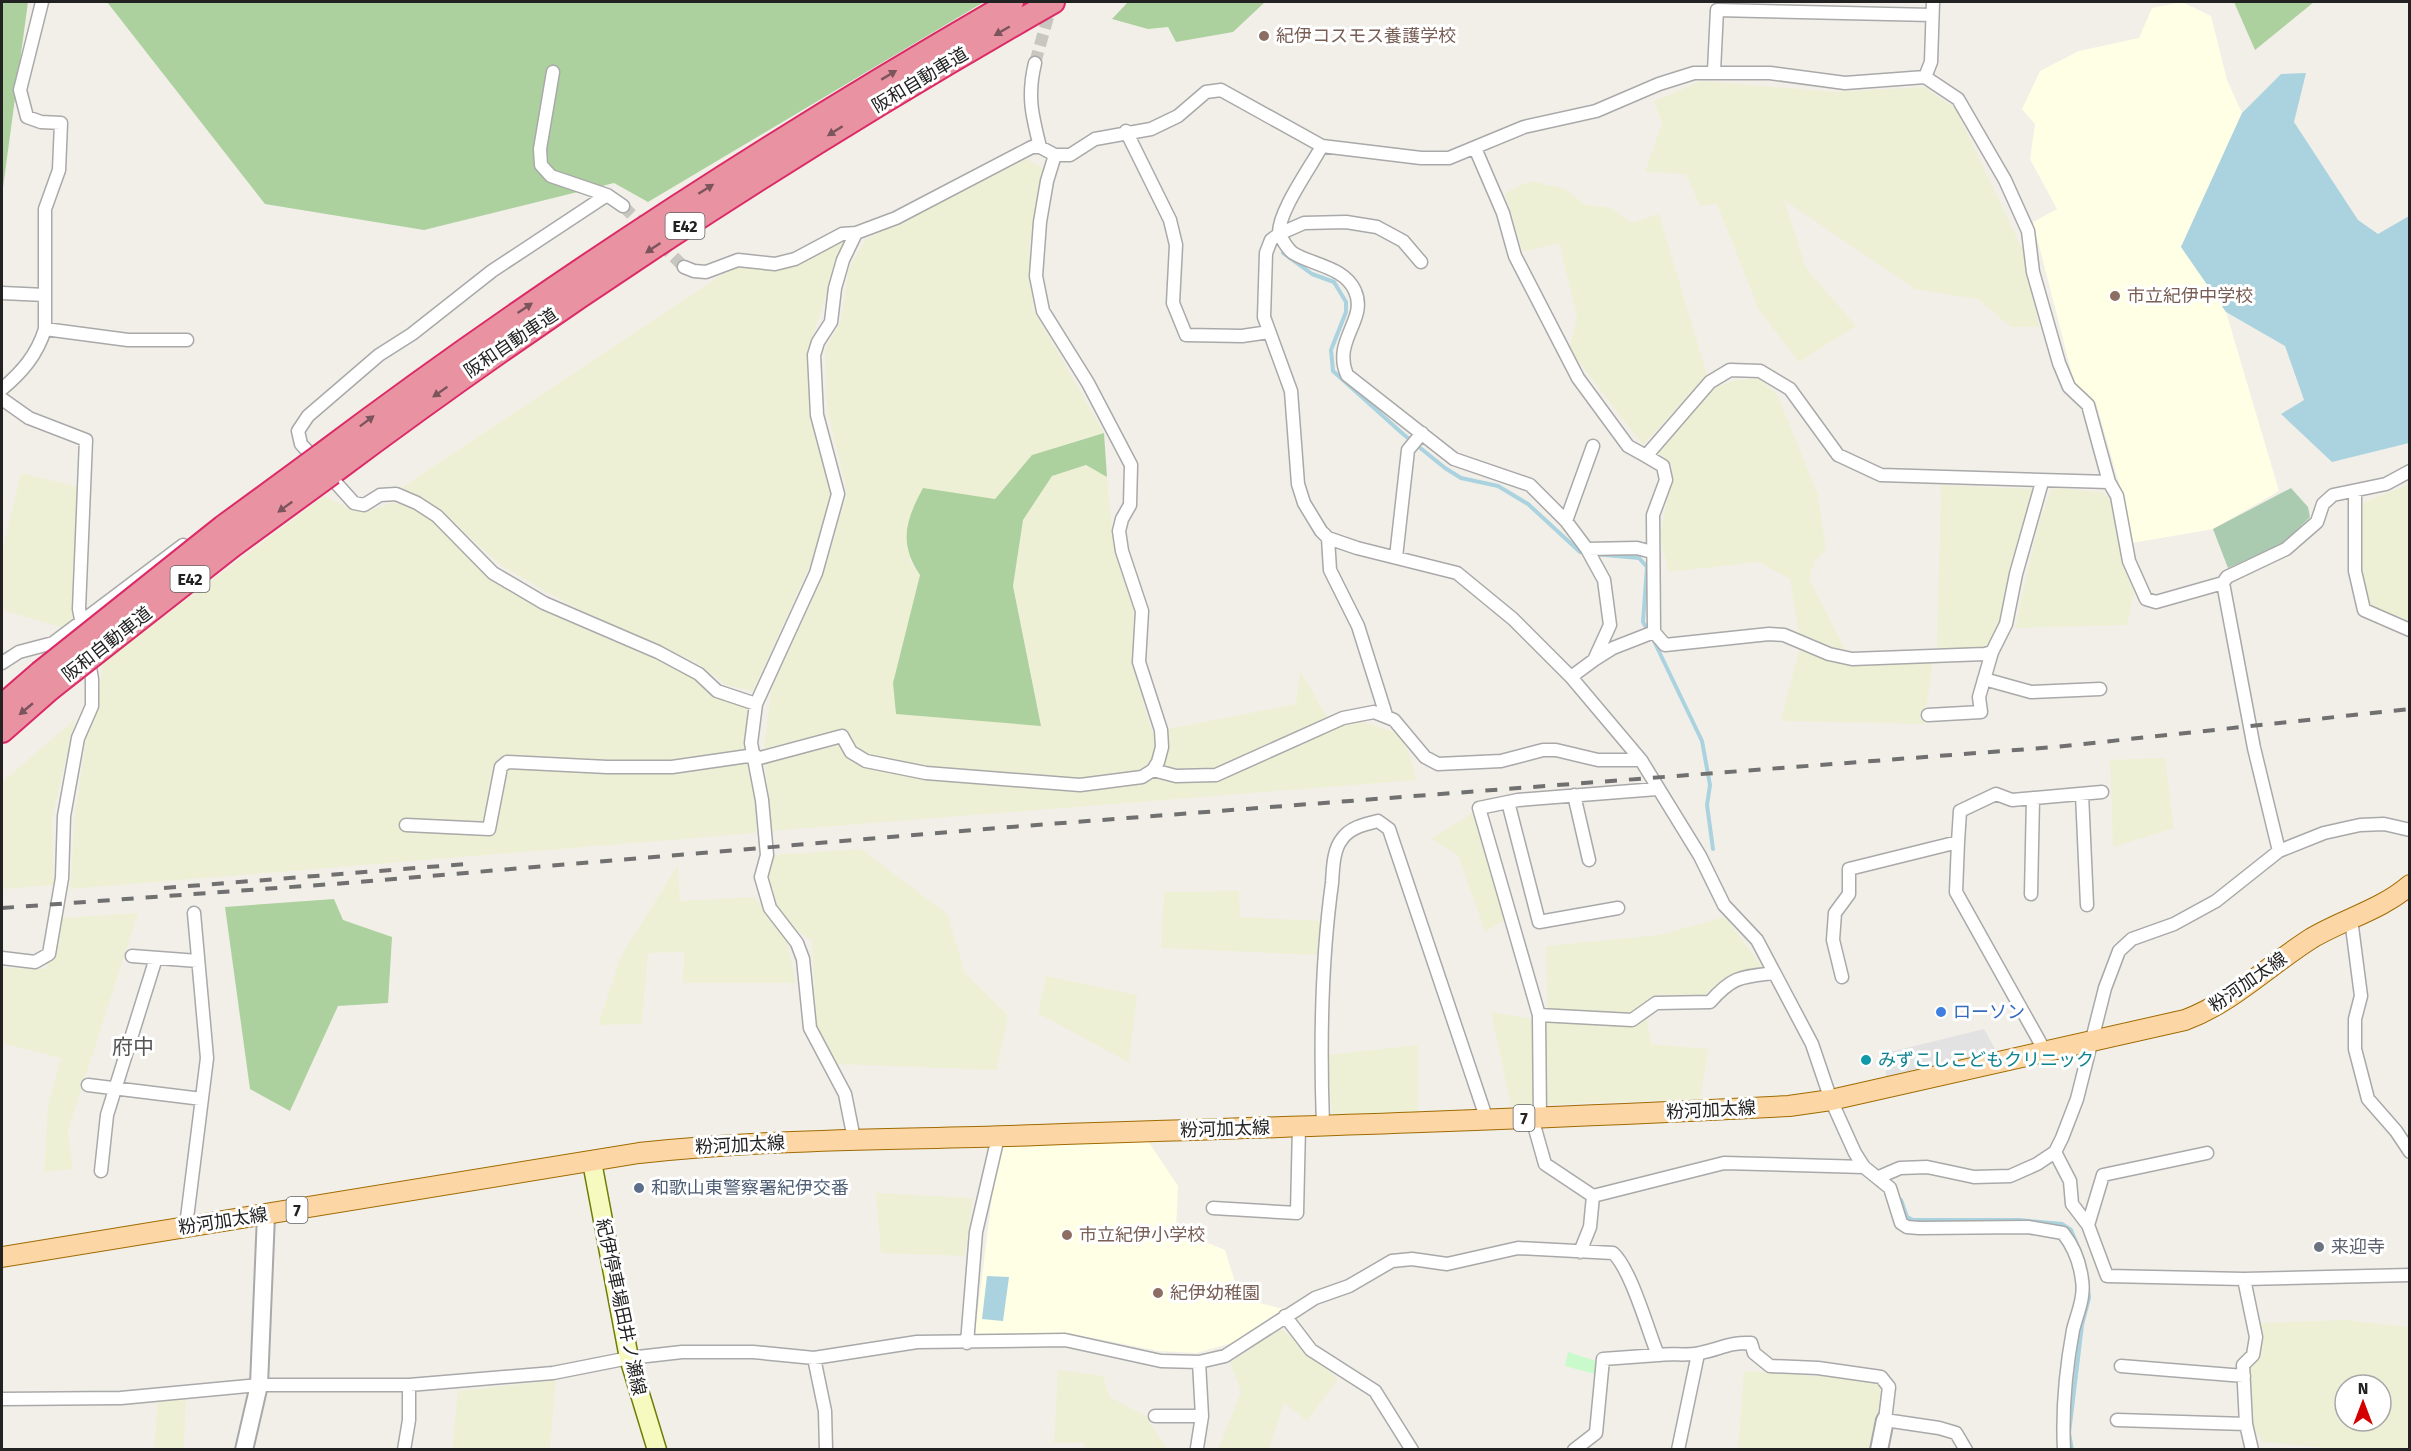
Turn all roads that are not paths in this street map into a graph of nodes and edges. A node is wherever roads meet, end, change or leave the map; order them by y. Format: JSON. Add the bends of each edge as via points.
{"nodes":[{"id":1,"x":42,"y":2,"type":"edge"},
{"id":2,"x":1012,"y":2,"type":"edge"},
{"id":3,"x":1053,"y":2,"type":"edge"},
{"id":4,"x":1933,"y":2,"type":"edge"},
{"id":5,"x":1818,"y":6,"type":"edge"},
{"id":6,"x":1932,"y":15,"type":"junction"},
{"id":7,"x":1035,"y":63,"type":"tunnel mouth"},
{"id":8,"x":1714,"y":71,"type":"junction"},
{"id":9,"x":553,"y":72,"type":"dead end"},
{"id":10,"x":1925,"y":77,"type":"junction"},
{"id":11,"x":1126,"y":131,"type":"junction"},
{"id":12,"x":1322,"y":146,"type":"junction"},
{"id":13,"x":1040,"y":147,"type":"junction"},
{"id":14,"x":1475,"y":147,"type":"junction"},
{"id":15,"x":1055,"y":155,"type":"junction"},
{"id":16,"x":607,"y":195,"type":"junction"},
{"id":17,"x":623,"y":206,"type":"tunnel mouth"},
{"id":18,"x":856,"y":233,"type":"junction"},
{"id":19,"x":1280,"y":234,"type":"junction"},
{"id":20,"x":1421,"y":262,"type":"dead end"},
{"id":21,"x":684,"y":267,"type":"tunnel mouth"},
{"id":22,"x":2,"y":293,"type":"edge"},
{"id":23,"x":45,"y":295,"type":"junction"},
{"id":24,"x":45,"y":329,"type":"junction"},
{"id":25,"x":1269,"y":332,"type":"junction"},
{"id":26,"x":187,"y":340,"type":"dead end"},
{"id":27,"x":2,"y":389,"type":"edge"},
{"id":28,"x":2,"y":399,"type":"edge"},
{"id":29,"x":1422,"y":433,"type":"junction"},
{"id":30,"x":1593,"y":446,"type":"dead end"},
{"id":31,"x":1647,"y":456,"type":"junction"},
{"id":32,"x":320,"y":460,"type":"junction"},
{"id":33,"x":2409,"y":471,"type":"edge"},
{"id":34,"x":2042,"y":482,"type":"junction"},
{"id":35,"x":2109,"y":482,"type":"junction"},
{"id":36,"x":2355,"y":492,"type":"junction"},
{"id":37,"x":1566,"y":521,"type":"junction"},
{"id":38,"x":1328,"y":538,"type":"junction"},
{"id":39,"x":1587,"y":549,"type":"junction"},
{"id":40,"x":1652,"y":552,"type":"junction"},
{"id":41,"x":1396,"y":557,"type":"junction"},
{"id":42,"x":2223,"y":583,"type":"junction"},
{"id":43,"x":81,"y":621,"type":"junction"},
{"id":44,"x":2409,"y":630,"type":"edge"},
{"id":45,"x":1654,"y":632,"type":"junction"},
{"id":46,"x":1992,"y":652,"type":"junction"},
{"id":47,"x":1594,"y":660,"type":"junction"},
{"id":48,"x":2,"y":663,"type":"edge"},
{"id":49,"x":1571,"y":677,"type":"junction"},
{"id":50,"x":1984,"y":679,"type":"junction"},
{"id":51,"x":46,"y":680,"type":"junction"},
{"id":52,"x":2100,"y":689,"type":"dead end"},
{"id":53,"x":756,"y":704,"type":"junction"},
{"id":54,"x":2,"y":706,"type":"edge"},
{"id":55,"x":1386,"y":715,"type":"junction"},
{"id":56,"x":1929,"y":715,"type":"dead end"},
{"id":57,"x":2,"y":730,"type":"edge"},
{"id":58,"x":755,"y":757,"type":"junction"},
{"id":59,"x":1641,"y":759,"type":"junction"},
{"id":60,"x":1154,"y":770,"type":"junction"},
{"id":61,"x":1657,"y":789,"type":"junction"},
{"id":62,"x":2102,"y":792,"type":"dead end"},
{"id":63,"x":2082,"y":794,"type":"junction"},
{"id":64,"x":1574,"y":795,"type":"junction"},
{"id":65,"x":2033,"y":798,"type":"junction"},
{"id":66,"x":1508,"y":802,"type":"junction"},
{"id":67,"x":406,"y":825,"type":"dead end"},
{"id":68,"x":2409,"y":830,"type":"edge"},
{"id":69,"x":1958,"y":842,"type":"junction"},
{"id":70,"x":2279,"y":851,"type":"junction"},
{"id":71,"x":1589,"y":860,"type":"dead end"},
{"id":72,"x":2409,"y":885,"type":"edge"},
{"id":73,"x":2031,"y":894,"type":"dead end"},
{"id":74,"x":2087,"y":905,"type":"dead end"},
{"id":75,"x":1618,"y":908,"type":"dead end"},
{"id":76,"x":194,"y":913,"type":"dead end"},
{"id":77,"x":2351,"y":919,"type":"junction"},
{"id":78,"x":132,"y":956,"type":"dead end"},
{"id":79,"x":2,"y":958,"type":"edge"},
{"id":80,"x":156,"y":958,"type":"junction"},
{"id":81,"x":198,"y":961,"type":"junction"},
{"id":82,"x":1774,"y":973,"type":"junction"},
{"id":83,"x":1842,"y":977,"type":"dead end"},
{"id":84,"x":1539,"y":1015,"type":"junction"},
{"id":85,"x":2091,"y":1043,"type":"junction"},
{"id":86,"x":2046,"y":1053,"type":"junction"},
{"id":87,"x":88,"y":1085,"type":"dead end"},
{"id":88,"x":114,"y":1089,"type":"junction"},
{"id":89,"x":202,"y":1099,"type":"junction"},
{"id":90,"x":1831,"y":1100,"type":"junction"},
{"id":91,"x":1536,"y":1118,"type":"junction"},
{"id":92,"x":1487,"y":1120,"type":"junction"},
{"id":93,"x":1323,"y":1125,"type":"junction"},
{"id":94,"x":1299,"y":1126,"type":"junction"},
{"id":95,"x":998,"y":1137,"type":"junction"},
{"id":96,"x":854,"y":1139,"type":"junction"},
{"id":97,"x":2055,"y":1152,"type":"junction"},
{"id":98,"x":2409,"y":1152,"type":"edge"},
{"id":99,"x":2207,"y":1153,"type":"dead end"},
{"id":100,"x":592,"y":1162,"type":"junction"},
{"id":101,"x":1864,"y":1167,"type":"junction"},
{"id":102,"x":101,"y":1171,"type":"dead end"},
{"id":103,"x":1879,"y":1177,"type":"junction"},
{"id":104,"x":1593,"y":1196,"type":"junction"},
{"id":105,"x":1213,"y":1209,"type":"dead end"},
{"id":106,"x":266,"y":1215,"type":"junction"},
{"id":107,"x":2088,"y":1225,"type":"junction"},
{"id":108,"x":186,"y":1226,"type":"junction"},
{"id":109,"x":1580,"y":1252,"type":"junction"},
{"id":110,"x":2,"y":1257,"type":"edge"},
{"id":111,"x":2409,"y":1275,"type":"edge"},
{"id":112,"x":2244,"y":1279,"type":"junction"},
{"id":113,"x":1285,"y":1316,"type":"junction"},
{"id":114,"x":967,"y":1342,"type":"junction"},
{"id":115,"x":1698,"y":1354,"type":"junction"},
{"id":116,"x":1658,"y":1355,"type":"junction"},
{"id":117,"x":629,"y":1358,"type":"junction"},
{"id":118,"x":814,"y":1358,"type":"junction"},
{"id":119,"x":1199,"y":1362,"type":"junction"},
{"id":120,"x":2121,"y":1366,"type":"dead end"},
{"id":121,"x":2244,"y":1376,"type":"junction"},
{"id":122,"x":259,"y":1385,"type":"junction"},
{"id":123,"x":409,"y":1385,"type":"junction"},
{"id":124,"x":2,"y":1398,"type":"edge"},
{"id":125,"x":1155,"y":1416,"type":"dead end"},
{"id":126,"x":1202,"y":1416,"type":"junction"},
{"id":127,"x":1884,"y":1420,"type":"junction"},
{"id":128,"x":2117,"y":1420,"type":"dead end"},
{"id":129,"x":2246,"y":1424,"type":"junction"},
{"id":130,"x":1197,"y":1448,"type":"edge"},
{"id":131,"x":244,"y":1449,"type":"edge"},
{"id":132,"x":404,"y":1449,"type":"edge"},
{"id":133,"x":657,"y":1449,"type":"edge"},
{"id":134,"x":826,"y":1449,"type":"edge"},
{"id":135,"x":1412,"y":1449,"type":"edge"},
{"id":136,"x":1574,"y":1449,"type":"edge"},
{"id":137,"x":1678,"y":1449,"type":"edge"},
{"id":138,"x":1879,"y":1449,"type":"edge"},
{"id":139,"x":1966,"y":1449,"type":"edge"},
{"id":140,"x":2064,"y":1449,"type":"edge"},
{"id":141,"x":2252,"y":1449,"type":"edge"}],
"edges":[{"from":1,"to":23,"type":"street","via":[[20,90],[27,117],[61,123],[59,170],[45,209]]},
{"from":32,"to":2,"type":"highway","name":"阪和自動車道","number":"E42","one_way":true,"via":[[429,374],[652,223]]},
{"from":3,"to":32,"type":"highway","name":"阪和自動車道","number":"E42","one_way":true,"via":[[868,110],[713,208],[438,394]]},
{"from":4,"to":6,"type":"street"},
{"from":5,"to":6,"type":"street"},
{"from":5,"to":8,"type":"street","via":[[1717,10]]},
{"from":6,"to":10,"type":"street","via":[[1931,62]]},
{"from":7,"to":13,"type":"street","via":[[1029,89]]},
{"from":8,"to":10,"type":"street","via":[[1845,83]]},
{"from":8,"to":14,"type":"street","via":[[1659,84],[1596,111],[1524,127]]},
{"from":9,"to":16,"type":"street","via":[[540,148],[541,165],[551,176]]},
{"from":10,"to":35,"type":"street","via":[[1958,99],[2005,180],[2028,231],[2033,272],[2059,363],[2068,387],[2088,405]]},
{"from":11,"to":12,"type":"street","via":[[1151,129],[1178,116],[1206,92],[1221,90]]},
{"from":11,"to":15,"type":"street","via":[[1095,139],[1070,155]]},
{"from":11,"to":25,"type":"street","via":[[1170,220],[1176,245],[1173,303],[1186,335],[1242,336]]},
{"from":12,"to":14,"type":"street","via":[[1421,158],[1449,158]]},
{"from":12,"to":19,"type":"street","via":[[1285,208],[1279,223]]},
{"from":13,"to":15,"type":"street"},
{"from":13,"to":18,"type":"street","via":[[1032,147],[896,218]]},
{"from":14,"to":31,"type":"street","via":[[1503,213],[1515,256],[1578,378],[1628,446]]},
{"from":15,"to":60,"type":"street","via":[[1040,222],[1036,276],[1043,311],[1088,382],[1131,465],[1130,505],[1119,531],[1142,611],[1139,662],[1161,730],[1162,747]]},
{"from":16,"to":17,"type":"street"},
{"from":16,"to":32,"type":"street","via":[[492,271],[379,355],[308,416],[298,431],[301,444]]},
{"from":18,"to":21,"type":"street","via":[[842,234],[795,260],[775,264],[738,260],[706,272]]},
{"from":18,"to":53,"type":"street","via":[[835,288],[831,322],[814,355],[817,415],[838,494],[816,573]]},
{"from":19,"to":20,"type":"street","via":[[1304,223],[1346,222],[1377,227],[1403,241]]},
{"from":19,"to":25,"type":"street","via":[[1271,240],[1266,253],[1264,317]]},
{"from":19,"to":29,"type":"street","via":[[1291,252],[1338,272],[1355,290],[1358,308],[1342,352],[1347,375]]},
{"from":22,"to":23,"type":"street"},
{"from":23,"to":24,"type":"street"},
{"from":24,"to":26,"type":"street","via":[[128,340]]},
{"from":24,"to":27,"type":"street","via":[[39,347],[21,373]]},
{"from":25,"to":38,"type":"street","via":[[1291,391],[1298,484],[1304,503]]},
{"from":28,"to":43,"type":"street","via":[[29,418],[86,440]]},
{"from":29,"to":37,"type":"street","via":[[1454,459],[1530,485]]},
{"from":29,"to":41,"type":"street","via":[[1408,450]]},
{"from":30,"to":37,"type":"street"},
{"from":31,"to":34,"type":"street","via":[[1710,382],[1730,370],[1760,371],[1790,389],[1838,456],[1857,466],[1881,475]]},
{"from":31,"to":40,"type":"street","via":[[1663,465],[1666,480],[1653,515]]},
{"from":32,"to":43,"type":"street"},
{"from":32,"to":51,"type":"highway","name":"阪和自動車道","number":"E42","bridge":true,"via":[[223,527]]},
{"from":32,"to":53,"type":"street","via":[[354,503],[364,505],[380,495],[396,495],[417,503],[437,516],[493,573],[544,603],[658,652],[699,674],[717,690]]},
{"from":33,"to":36,"type":"street","via":[[2386,484]]},
{"from":34,"to":35,"type":"street"},
{"from":34,"to":46,"type":"street","via":[[2006,624]]},
{"from":35,"to":42,"type":"street","via":[[2117,496],[2129,561],[2146,599],[2156,602]]},
{"from":36,"to":42,"type":"street","via":[[2333,495],[2323,504],[2317,522],[2286,549],[2227,577]]},
{"from":36,"to":44,"type":"street","via":[[2355,571],[2364,610]]},
{"from":37,"to":39,"type":"street"},
{"from":38,"to":41,"type":"street"},
{"from":38,"to":55,"type":"street","via":[[1330,570],[1358,627]]},
{"from":39,"to":40,"type":"street","via":[[1637,548]]},
{"from":39,"to":47,"type":"street","via":[[1604,580],[1610,625]]},
{"from":40,"to":45,"type":"street"},
{"from":41,"to":49,"type":"street","via":[[1456,573],[1513,619]]},
{"from":42,"to":70,"type":"street","via":[[2254,748]]},
{"from":43,"to":48,"type":"street","via":[[53,643],[19,652]]},
{"from":43,"to":79,"type":"street","via":[[92,679],[92,706],[78,738],[64,816],[62,878],[49,954],[35,962]]},
{"from":45,"to":46,"type":"street","via":[[1665,645],[1784,635],[1852,659]]},
{"from":45,"to":47,"type":"street"},
{"from":46,"to":50,"type":"street"},
{"from":47,"to":49,"type":"street"},
{"from":49,"to":59,"type":"street"},
{"from":50,"to":52,"type":"street","via":[[2031,692]]},
{"from":50,"to":56,"type":"street","via":[[1979,697],[1981,712]]},
{"from":51,"to":54,"type":"highway","name":"阪和自動車道","number":"E42"},
{"from":51,"to":57,"type":"highway","name":"阪和自動車道","number":"E42","one_way":true},
{"from":53,"to":58,"type":"street","via":[[751,743]]},
{"from":55,"to":59,"type":"street","via":[[1425,757],[1438,764],[1501,760],[1543,750],[1598,759]]},
{"from":55,"to":60,"type":"street","via":[[1374,712],[1343,718],[1216,775],[1176,776]]},
{"from":58,"to":60,"type":"street","via":[[842,736],[851,752],[866,761],[926,774],[1080,784],[1142,777]]},
{"from":58,"to":67,"type":"street","via":[[672,767],[507,762],[501,767],[489,829]]},
{"from":58,"to":96,"type":"street","via":[[766,855],[761,877],[770,908],[800,951],[810,1028],[845,1094]]},
{"from":59,"to":61,"type":"street"},
{"from":61,"to":64,"type":"street"},
{"from":61,"to":82,"type":"street","via":[[1700,856],[1724,905],[1757,940]]},
{"from":62,"to":63,"type":"street"},
{"from":63,"to":65,"type":"street"},
{"from":63,"to":74,"type":"street"},
{"from":64,"to":66,"type":"street"},
{"from":64,"to":71,"type":"street"},
{"from":65,"to":69,"type":"street","via":[[2012,800],[1996,794],[1960,811]]},
{"from":65,"to":73,"type":"street"},
{"from":66,"to":75,"type":"street","via":[[1539,922]]},
{"from":66,"to":84,"type":"street","via":[[1479,808]]},
{"from":68,"to":70,"type":"street","via":[[2384,824],[2360,825],[2324,832]]},
{"from":69,"to":83,"type":"street","via":[[1849,869],[1849,894],[1835,913],[1833,940]]},
{"from":69,"to":86,"type":"street","via":[[1956,892]]},
{"from":70,"to":85,"type":"street","via":[[2216,901],[2174,924],[2132,939],[2119,951]]},
{"from":72,"to":77,"type":"main road","name":"粉河加太線","number":"7"},
{"from":76,"to":81,"type":"street"},
{"from":77,"to":85,"type":"main road","name":"粉河加太線","number":"7","via":[[2288,954],[2211,1011]]},
{"from":77,"to":98,"type":"street","via":[[2361,996],[2355,1019],[2358,1059],[2368,1099]]},
{"from":78,"to":80,"type":"street"},
{"from":80,"to":81,"type":"street"},
{"from":80,"to":88,"type":"street"},
{"from":81,"to":89,"type":"street","via":[[207,1058]]},
{"from":82,"to":84,"type":"street","via":[[1726,984],[1710,1002],[1656,1003],[1632,1020]]},
{"from":82,"to":90,"type":"street","via":[[1812,1044]]},
{"from":84,"to":91,"type":"street"},
{"from":85,"to":86,"type":"main road","name":"粉河加太線","number":"7"},
{"from":85,"to":97,"type":"street","via":[[2077,1099]]},
{"from":86,"to":90,"type":"main road","name":"粉河加太線","number":"7"},
{"from":87,"to":88,"type":"street"},
{"from":88,"to":89,"type":"street"},
{"from":88,"to":102,"type":"street"},
{"from":89,"to":108,"type":"street"},
{"from":90,"to":91,"type":"main road","name":"粉河加太線","number":"7","via":[[1790,1106]]},
{"from":90,"to":101,"type":"street"},
{"from":91,"to":92,"type":"main road","name":"粉河加太線","number":"7"},
{"from":91,"to":104,"type":"street","via":[[1545,1164]]},
{"from":92,"to":93,"type":"main road","name":"粉河加太線","number":"7"},
{"from":92,"to":93,"type":"street","via":[[1389,829],[1378,821],[1359,826],[1342,838],[1335,856],[1320,1050]]},
{"from":93,"to":94,"type":"main road","name":"粉河加太線","number":"7"},
{"from":94,"to":95,"type":"main road","name":"粉河加太線","number":"7"},
{"from":94,"to":105,"type":"street","via":[[1297,1213]]},
{"from":95,"to":96,"type":"main road","name":"粉河加太線","number":"7"},
{"from":95,"to":114,"type":"street","via":[[976,1232]]},
{"from":96,"to":100,"type":"main road","name":"粉河加太線","number":"7","via":[[698,1147]]},
{"from":97,"to":103,"type":"street","via":[[2010,1176],[1974,1177],[1928,1167],[1900,1168]]},
{"from":97,"to":107,"type":"street","via":[[2070,1181],[2072,1204]]},
{"from":99,"to":107,"type":"street","via":[[2103,1175]]},
{"from":100,"to":106,"type":"main road","name":"粉河加太線","number":"7"},
{"from":100,"to":117,"type":"main road","name":"紀伊停車場田井ノ瀬線"},
{"from":101,"to":103,"type":"street"},
{"from":101,"to":104,"type":"street","via":[[1724,1163]]},
{"from":103,"to":140,"type":"street","via":[[1890,1188],[1901,1223],[1907,1227],[2051,1230],[2063,1233],[2073,1246],[2082,1294],[2073,1331]]},
{"from":104,"to":109,"type":"street","via":[[1590,1227]]},
{"from":106,"to":108,"type":"main road","name":"粉河加太線","number":"7"},
{"from":106,"to":122,"type":"street"},
{"from":107,"to":112,"type":"street","via":[[2107,1276]]},
{"from":108,"to":110,"type":"main road","name":"粉河加太線","number":"7"},
{"from":109,"to":113,"type":"street","via":[[1518,1248],[1447,1264],[1412,1259],[1392,1261]]},
{"from":109,"to":116,"type":"street","via":[[1613,1253],[1619,1259]]},
{"from":111,"to":112,"type":"street"},
{"from":112,"to":121,"type":"street","via":[[2256,1337],[2253,1355],[2243,1365]]},
{"from":113,"to":119,"type":"street","via":[[1225,1356]]},
{"from":113,"to":135,"type":"street","via":[[1311,1350],[1375,1391]]},
{"from":114,"to":118,"type":"street","via":[[918,1342]]},
{"from":114,"to":119,"type":"street","via":[[1065,1340],[1150,1359]]},
{"from":115,"to":116,"type":"street"},
{"from":115,"to":127,"type":"street","via":[[1732,1342],[1751,1343],[1754,1353],[1770,1366],[1881,1377],[1889,1387]]},
{"from":115,"to":137,"type":"street"},
{"from":116,"to":136,"type":"street","via":[[1602,1359],[1596,1433]]},
{"from":117,"to":118,"type":"street","via":[[682,1352],[753,1352]]},
{"from":117,"to":123,"type":"street","via":[[553,1373]]},
{"from":117,"to":133,"type":"main road","name":"紀伊停車場田井ノ瀬線"},
{"from":118,"to":134,"type":"street","via":[[825,1411]]},
{"from":119,"to":126,"type":"street"},
{"from":120,"to":121,"type":"street"},
{"from":121,"to":129,"type":"street"},
{"from":122,"to":123,"type":"street"},
{"from":122,"to":124,"type":"street","via":[[121,1398]]},
{"from":122,"to":131,"type":"street"},
{"from":123,"to":132,"type":"street"},
{"from":125,"to":126,"type":"street"},
{"from":126,"to":130,"type":"street"},
{"from":127,"to":138,"type":"street"},
{"from":127,"to":139,"type":"street","via":[[1956,1433]]},
{"from":128,"to":129,"type":"street"},
{"from":129,"to":141,"type":"street"}]}
